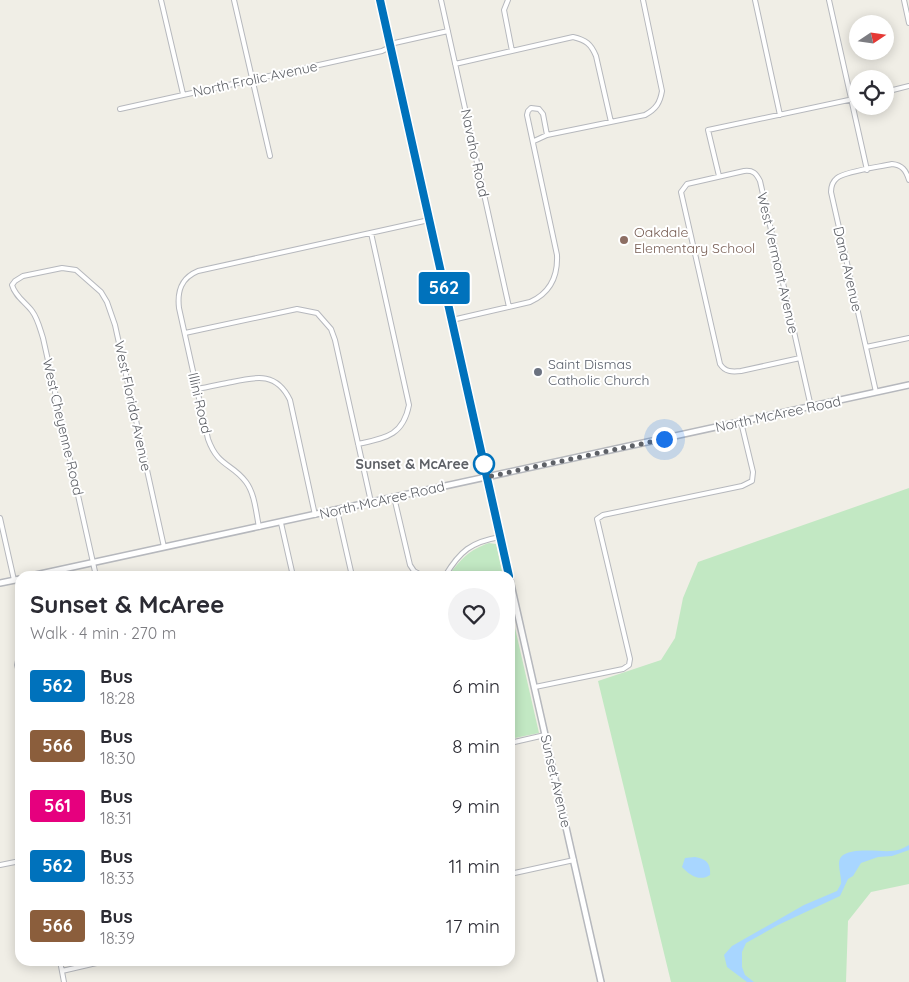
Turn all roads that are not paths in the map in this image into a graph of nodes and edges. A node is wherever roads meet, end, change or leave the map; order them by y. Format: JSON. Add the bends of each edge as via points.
{"nodes":[{"id":1,"x":161,"y":0,"type":"edge"},
{"id":2,"x":234,"y":0,"type":"edge"},
{"id":3,"x":380,"y":0,"type":"edge"},
{"id":4,"x":441,"y":0,"type":"edge"},
{"id":5,"x":508,"y":0,"type":"edge"},
{"id":6,"x":643,"y":0,"type":"edge"},
{"id":7,"x":754,"y":0,"type":"edge"},
{"id":8,"x":829,"y":0,"type":"edge"},
{"id":9,"x":904,"y":0,"type":"edge"},
{"id":10,"x":909,"y":23,"type":"edge"},
{"id":11,"x":448,"y":31,"type":"junction"},
{"id":12,"x":390,"y":46,"type":"junction"},
{"id":13,"x":512,"y":51,"type":"junction"},
{"id":14,"x":455,"y":64,"type":"junction"},
{"id":15,"x":252,"y":80,"type":"junction"},
{"id":16,"x":909,"y":86,"type":"edge"},
{"id":17,"x":894,"y":90,"type":"edge"},
{"id":18,"x":849,"y":91,"type":"edge"},
{"id":19,"x":183,"y":94,"type":"junction"},
{"id":20,"x":849,"y":100,"type":"edge"},
{"id":21,"x":120,"y":109,"type":"dead end"},
{"id":22,"x":780,"y":115,"type":"junction"},
{"id":23,"x":854,"y":115,"type":"edge"},
{"id":24,"x":611,"y":122,"type":"junction"},
{"id":25,"x":547,"y":135,"type":"junction"},
{"id":26,"x":534,"y":141,"type":"junction"},
{"id":27,"x":270,"y":156,"type":"dead end"},
{"id":28,"x":867,"y":170,"type":"junction"},
{"id":29,"x":718,"y":176,"type":"junction"},
{"id":30,"x":909,"y":180,"type":"edge"},
{"id":31,"x":429,"y":220,"type":"junction"},
{"id":32,"x":371,"y":232,"type":"junction"},
{"id":33,"x":83,"y":275,"type":"joint"},
{"id":34,"x":509,"y":307,"type":"junction"},
{"id":35,"x":452,"y":320,"type":"junction"},
{"id":36,"x":185,"y":333,"type":"junction"},
{"id":37,"x":909,"y":338,"type":"edge"},
{"id":38,"x":866,"y":348,"type":"junction"},
{"id":39,"x":800,"y":358,"type":"junction"},
{"id":40,"x":909,"y":385,"type":"edge"},
{"id":41,"x":197,"y":389,"type":"junction"},
{"id":42,"x":876,"y":392,"type":"junction"},
{"id":43,"x":811,"y":407,"type":"junction"},
{"id":44,"x":741,"y":422,"type":"junction"},
{"id":45,"x":358,"y":444,"type":"junction"},
{"id":46,"x":487,"y":477,"type":"junction"},
{"id":47,"x":394,"y":497,"type":"junction"},
{"id":48,"x":371,"y":502,"type":"junction"},
{"id":49,"x":337,"y":510,"type":"junction"},
{"id":50,"x":315,"y":515,"type":"junction"},
{"id":51,"x":0,"y":518,"type":"edge"},
{"id":52,"x":281,"y":523,"type":"junction"},
{"id":53,"x":259,"y":527,"type":"junction"},
{"id":54,"x":500,"y":537,"type":"junction"},
{"id":55,"x":164,"y":547,"type":"junction"},
{"id":56,"x":93,"y":563,"type":"junction"},
{"id":57,"x":55,"y":571,"type":"edge"},
{"id":58,"x":95,"y":571,"type":"edge"},
{"id":59,"x":292,"y":571,"type":"edge"},
{"id":60,"x":351,"y":571,"type":"edge"},
{"id":61,"x":414,"y":571,"type":"edge"},
{"id":62,"x":448,"y":571,"type":"edge"},
{"id":63,"x":508,"y":571,"type":"edge"},
{"id":64,"x":14,"y":580,"type":"joint"},
{"id":65,"x":0,"y":583,"type":"edge"},
{"id":66,"x":515,"y":601,"type":"edge"},
{"id":67,"x":534,"y":687,"type":"junction"},
{"id":68,"x":545,"y":736,"type":"junction"},
{"id":69,"x":515,"y":742,"type":"edge"},
{"id":70,"x":574,"y":860,"type":"junction"},
{"id":71,"x":15,"y":862,"type":"edge"},
{"id":72,"x":0,"y":865,"type":"edge"},
{"id":73,"x":515,"y":873,"type":"edge"},
{"id":74,"x":61,"y":966,"type":"edge"},
{"id":75,"x":84,"y":966,"type":"edge"},
{"id":76,"x":62,"y":971,"type":"junction"},
{"id":77,"x":64,"y":982,"type":"edge"},
{"id":78,"x":602,"y":982,"type":"edge"}],
"edges":[{"from":1,"to":19,"type":"street"},
{"from":2,"to":15,"type":"street"},
{"from":3,"to":12,"type":"street","name":"Sunset Avenue"},
{"from":4,"to":11,"type":"street","name":"Navaho Road"},
{"from":5,"to":13,"type":"street","via":[[504,18]]},
{"from":6,"to":24,"type":"street","via":[[662,91],[653,111]]},
{"from":7,"to":22,"type":"street"},
{"from":8,"to":18,"type":"street"},
{"from":9,"to":10,"type":"street"},
{"from":11,"to":12,"type":"street","name":"North Frolic Avenue"},
{"from":11,"to":14,"type":"street","name":"Navaho Road"},
{"from":12,"to":15,"type":"street","name":"North Frolic Avenue","via":[[382,51]]},
{"from":12,"to":31,"type":"street","name":"Sunset Avenue"},
{"from":13,"to":14,"type":"street"},
{"from":13,"to":24,"type":"street","via":[[573,37],[588,42],[596,56]]},
{"from":14,"to":34,"type":"street","name":"Navaho Road"},
{"from":15,"to":19,"type":"street","name":"North Frolic Avenue"},
{"from":15,"to":27,"type":"street"},
{"from":16,"to":17,"type":"street"},
{"from":19,"to":21,"type":"street","name":"North Frolic Avenue"},
{"from":20,"to":22,"type":"street"},
{"from":22,"to":29,"type":"street","via":[[708,130]]},
{"from":23,"to":28,"type":"street"},
{"from":24,"to":25,"type":"street"},
{"from":25,"to":26,"type":"street"},
{"from":25,"to":26,"type":"street","via":[[542,114],[539,109],[531,108],[527,115]]},
{"from":26,"to":34,"type":"street","via":[[558,266],[552,284],[538,298]]},
{"from":28,"to":30,"type":"street","via":[[898,165],[907,172]]},
{"from":28,"to":38,"type":"street","name":"Dana Avenue","via":[[842,175],[831,186]]},
{"from":29,"to":39,"type":"street","name":"West Vermont Avenue","via":[[750,170],[757,176]]},
{"from":29,"to":39,"type":"street","via":[[687,184],[681,192],[720,364],[732,372]]},
{"from":31,"to":32,"type":"street"},
{"from":31,"to":35,"type":"street","name":"Sunset Avenue"},
{"from":32,"to":36,"type":"street","name":"Illini Road","via":[[198,271],[187,278],[178,292]]},
{"from":32,"to":45,"type":"street","via":[[409,405],[395,432],[388,437]]},
{"from":33,"to":55,"type":"street","name":"West Florida Avenue","via":[[101,292],[112,315]]},
{"from":33,"to":56,"type":"street","name":"West Cheyenne Road","via":[[76,270],[62,268],[23,276],[12,285],[33,313],[43,338]]},
{"from":34,"to":35,"type":"street"},
{"from":35,"to":46,"type":"street","name":"Sunset Avenue"},
{"from":36,"to":41,"type":"street","name":"Illini Road"},
{"from":36,"to":45,"type":"street","via":[[297,309],[317,314],[331,329]]},
{"from":37,"to":38,"type":"street"},
{"from":38,"to":42,"type":"street","name":"Dana Avenue"},
{"from":39,"to":43,"type":"street","name":"West Vermont Avenue"},
{"from":40,"to":42,"type":"street","name":"North McAree Road"},
{"from":41,"to":50,"type":"street","via":[[258,377],[278,383],[290,400]]},
{"from":41,"to":53,"type":"street","name":"Illini Road","via":[[212,448],[218,458],[248,484]]},
{"from":42,"to":43,"type":"street","name":"North McAree Road"},
{"from":43,"to":44,"type":"street","name":"North McAree Road"},
{"from":44,"to":46,"type":"street","name":"North McAree Road"},
{"from":44,"to":67,"type":"street","via":[[754,477],[749,484],[603,515],[598,519],[630,662],[628,667]]},
{"from":45,"to":48,"type":"street"},
{"from":46,"to":47,"type":"street","name":"North McAree Road"},
{"from":46,"to":54,"type":"street","name":"Sunset Avenue"},
{"from":47,"to":48,"type":"street","name":"North McAree Road"},
{"from":47,"to":61,"type":"street"},
{"from":48,"to":49,"type":"street","name":"North McAree Road"},
{"from":49,"to":50,"type":"street","name":"North McAree Road"},
{"from":49,"to":60,"type":"street"},
{"from":50,"to":52,"type":"street","name":"North McAree Road"},
{"from":51,"to":64,"type":"street"},
{"from":52,"to":53,"type":"street","name":"North McAree Road"},
{"from":52,"to":59,"type":"street"},
{"from":53,"to":55,"type":"street","name":"North McAree Road"},
{"from":54,"to":62,"type":"street","via":[[466,549]]},
{"from":54,"to":63,"type":"street","name":"Sunset Avenue"},
{"from":55,"to":56,"type":"street","name":"North McAree Road"},
{"from":56,"to":57,"type":"street","name":"North McAree Road"},
{"from":56,"to":58,"type":"street","name":"West Cheyenne Road"},
{"from":64,"to":65,"type":"street"},
{"from":66,"to":67,"type":"street","name":"Sunset Avenue"},
{"from":67,"to":68,"type":"street","name":"Sunset Avenue"},
{"from":68,"to":69,"type":"street"},
{"from":68,"to":70,"type":"street","name":"Sunset Avenue"},
{"from":70,"to":73,"type":"street"},
{"from":70,"to":78,"type":"street","name":"Sunset Avenue"},
{"from":71,"to":72,"type":"street"},
{"from":74,"to":76,"type":"street"},
{"from":75,"to":76,"type":"street"},
{"from":76,"to":77,"type":"street"}]}
